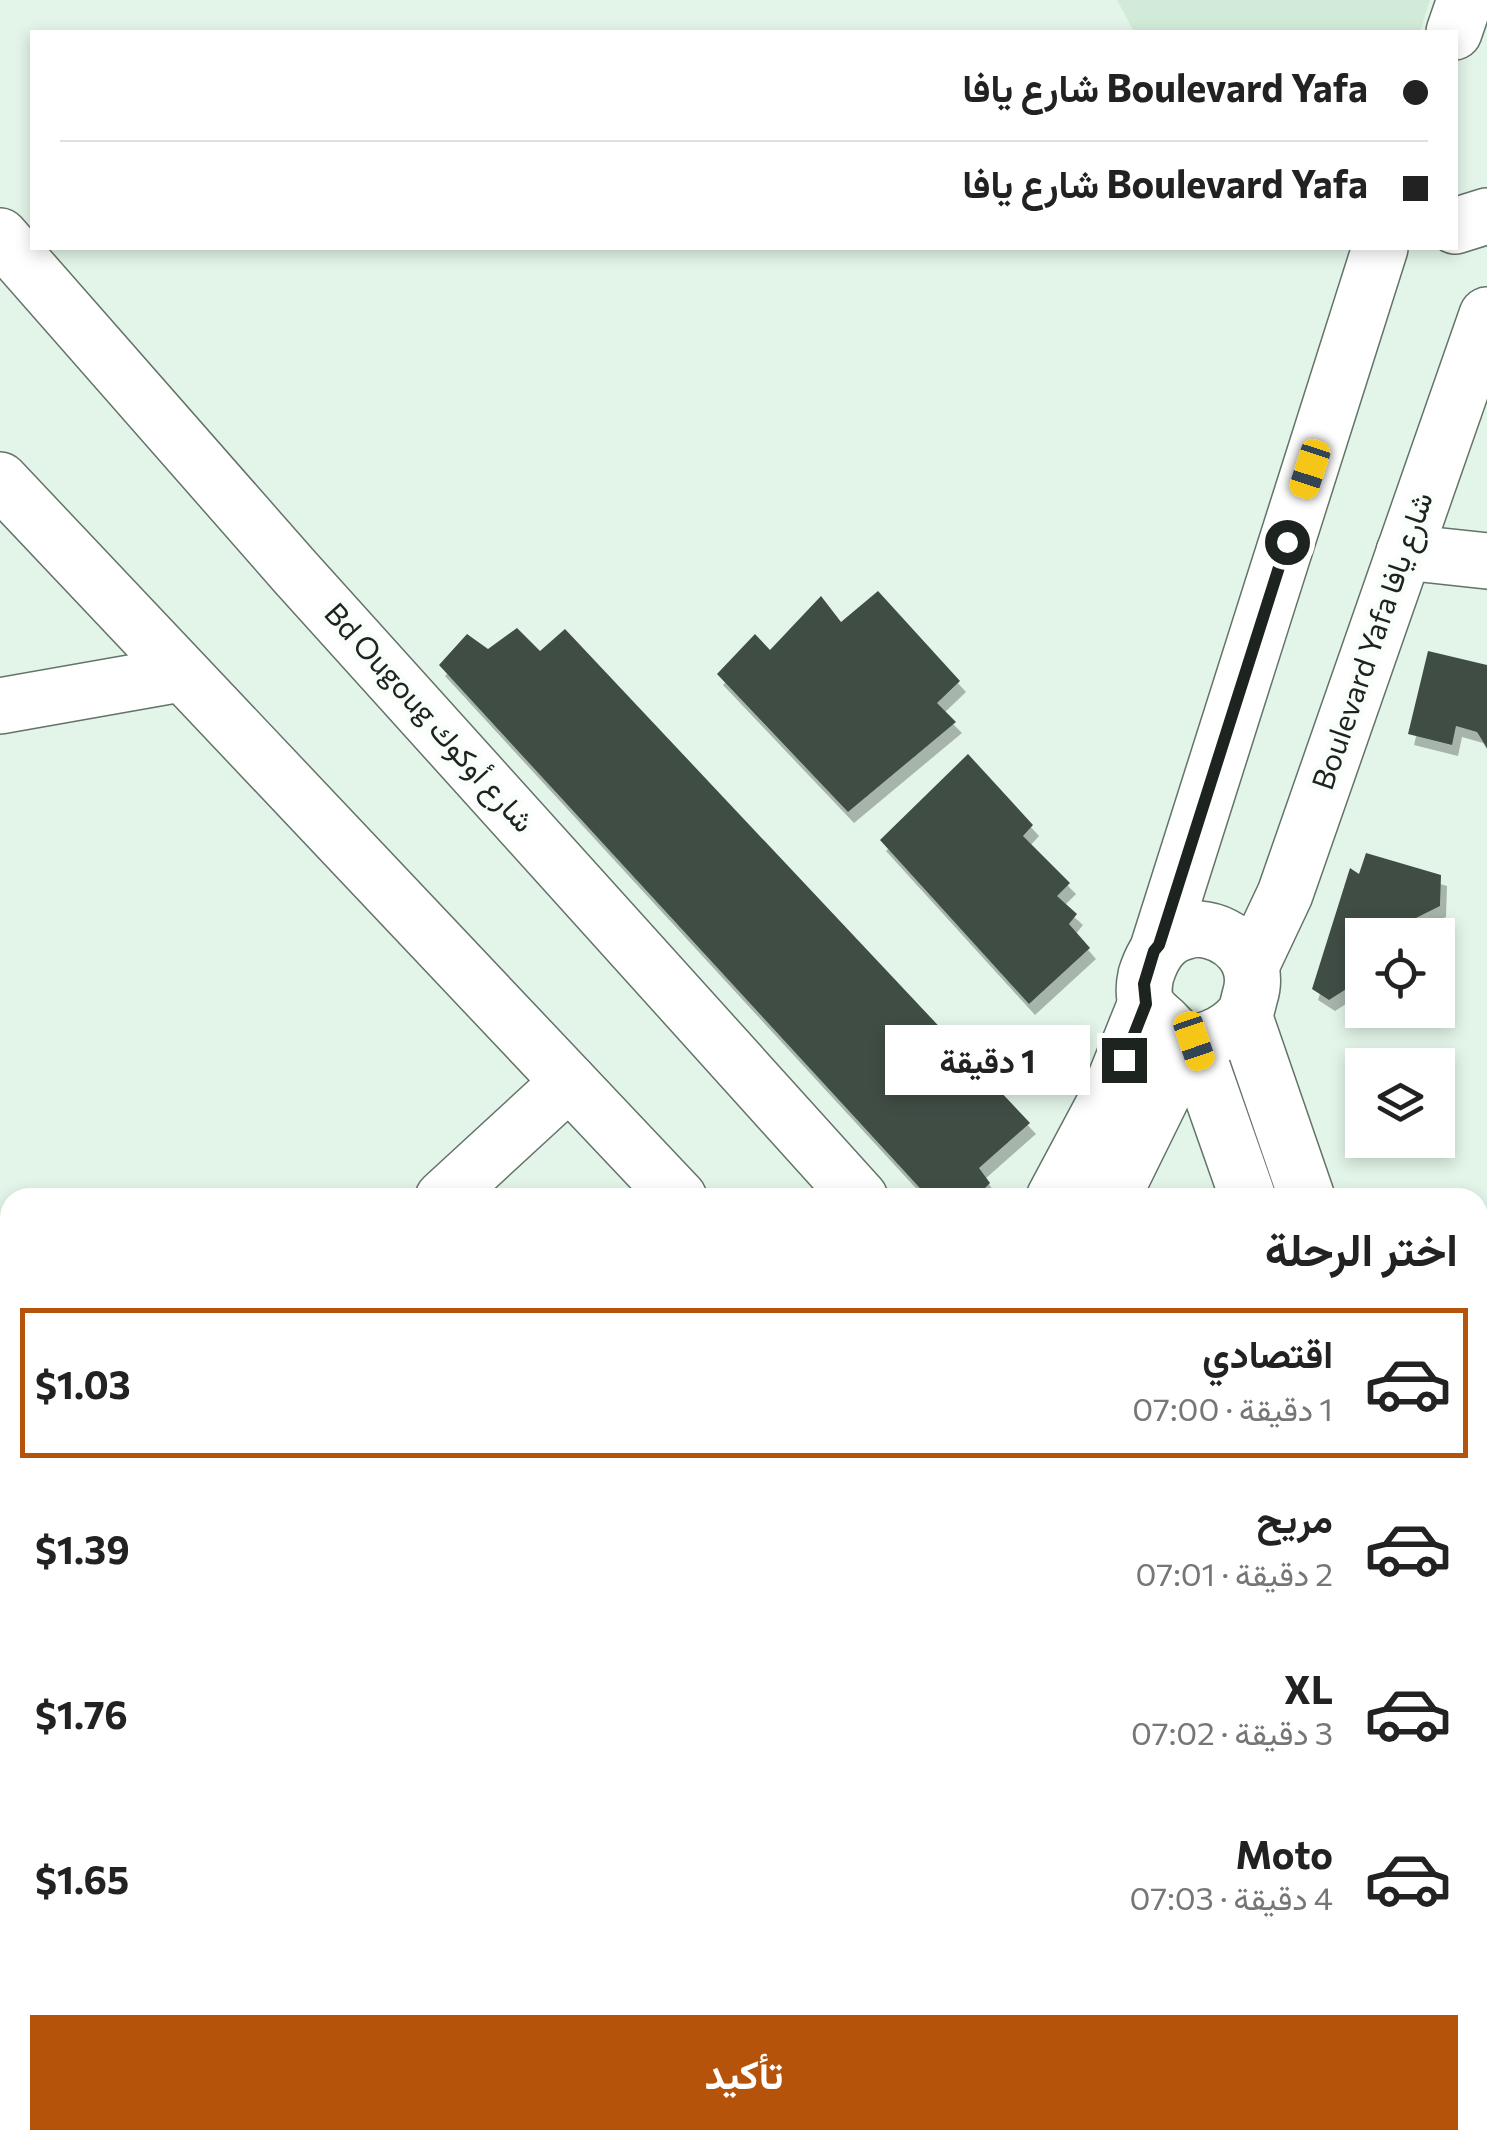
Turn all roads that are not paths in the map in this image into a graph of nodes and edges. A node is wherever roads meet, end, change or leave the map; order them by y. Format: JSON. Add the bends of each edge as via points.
{"nodes":[{"id":1,"x":1465,"y":0,"type":"edge"},
{"id":2,"x":1455,"y":30,"type":"edge"},
{"id":3,"x":1487,"y":216,"type":"edge"},
{"id":4,"x":1458,"y":225,"type":"edge"},
{"id":5,"x":0,"y":236,"type":"edge"},
{"id":6,"x":1381,"y":250,"type":"edge"},
{"id":7,"x":1487,"y":316,"type":"edge"},
{"id":8,"x":0,"y":480,"type":"edge"},
{"id":9,"x":1404,"y":552,"type":"junction"},
{"id":10,"x":1487,"y":561,"type":"edge"},
{"id":11,"x":180,"y":674,"type":"junction"},
{"id":12,"x":0,"y":706,"type":"edge"},
{"id":13,"x":1159,"y":945,"type":"junction"},
{"id":14,"x":1248,"y":990,"type":"junction"},
{"id":15,"x":1173,"y":1028,"type":"junction"},
{"id":16,"x":570,"y":1082,"type":"junction"},
{"id":17,"x":453,"y":1188,"type":"edge"},
{"id":18,"x":670,"y":1188,"type":"edge"},
{"id":19,"x":851,"y":1188,"type":"edge"},
{"id":20,"x":1060,"y":1188,"type":"edge"},
{"id":21,"x":1117,"y":1188,"type":"edge"},
{"id":22,"x":1244,"y":1188,"type":"edge"},
{"id":23,"x":1304,"y":1188,"type":"edge"}],
"edges":[{"from":1,"to":2,"type":"street"},
{"from":3,"to":4,"type":"street"},
{"from":5,"to":19,"type":"street","name":"Bd Ougoug شارع أوكوك"},
{"from":6,"to":13,"type":"street"},
{"from":7,"to":9,"type":"street","name":"Boulevard Yafa شارع يافا"},
{"from":8,"to":11,"type":"street"},
{"from":9,"to":10,"type":"street"},
{"from":9,"to":14,"type":"street","name":"Boulevard Yafa شارع يافا"},
{"from":11,"to":12,"type":"street"},
{"from":11,"to":16,"type":"street"},
{"from":13,"to":14,"type":"street","via":[[1181,930],[1215,930],[1243,950]]},
{"from":13,"to":15,"type":"street","via":[[1144,984]]},
{"from":14,"to":15,"type":"street","via":[[1217,1036]]},
{"from":14,"to":23,"type":"street"},
{"from":15,"to":20,"type":"street","via":[[1109,1095]]},
{"from":15,"to":21,"type":"street","via":[[1170,1082]]},
{"from":15,"to":22,"type":"street"},
{"from":16,"to":17,"type":"street"},
{"from":16,"to":18,"type":"street"}]}
